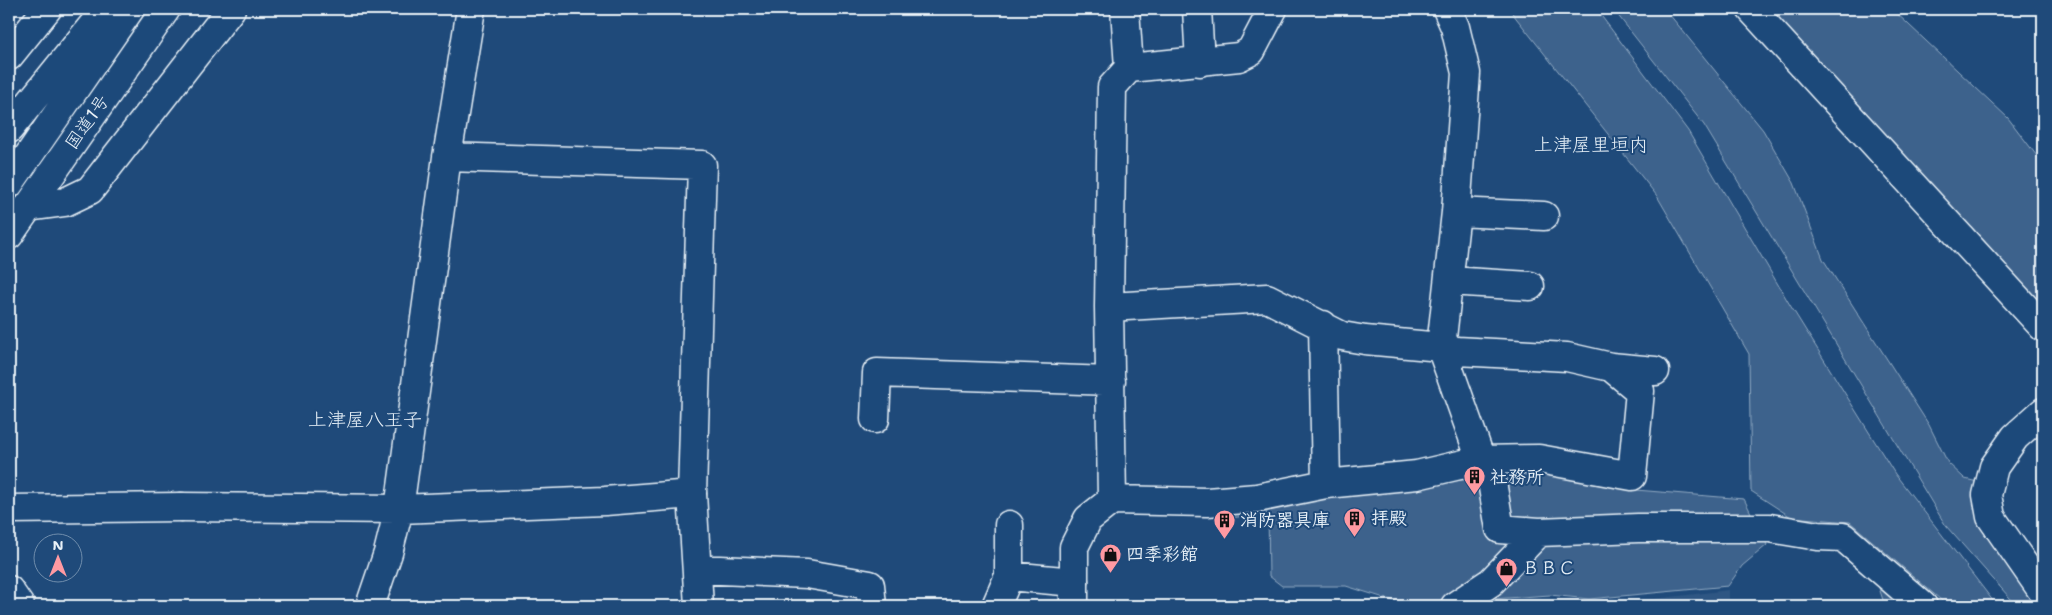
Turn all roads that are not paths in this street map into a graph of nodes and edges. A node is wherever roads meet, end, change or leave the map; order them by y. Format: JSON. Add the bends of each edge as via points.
{"nodes":[{"id":1,"x":31,"y":9,"type":"edge"},
{"id":2,"x":48,"y":9,"type":"edge"},
{"id":3,"x":106,"y":9,"type":"edge"},
{"id":4,"x":130,"y":9,"type":"edge"},
{"id":5,"x":166,"y":9,"type":"edge"},
{"id":6,"x":231,"y":9,"type":"edge"},
{"id":7,"x":471,"y":9,"type":"edge"},
{"id":8,"x":1126,"y":9,"type":"edge"},
{"id":9,"x":1197,"y":9,"type":"edge"},
{"id":10,"x":1273,"y":9,"type":"edge"},
{"id":11,"x":1447,"y":9,"type":"edge"},
{"id":12,"x":1751,"y":9,"type":"edge"},
{"id":13,"x":9,"y":35,"type":"edge"},
{"id":14,"x":9,"y":56,"type":"edge"},
{"id":15,"x":1200,"y":62,"type":"junction"},
{"id":16,"x":1129,"y":68,"type":"junction"},
{"id":17,"x":9,"y":129,"type":"edge"},
{"id":18,"x":447,"y":158,"type":"junction"},
{"id":19,"x":9,"y":184,"type":"edge"},
{"id":20,"x":28,"y":207,"type":"junction"},
{"id":21,"x":1456,"y":212,"type":"junction"},
{"id":22,"x":1544,"y":216,"type":"dead end"},
{"id":23,"x":9,"y":234,"type":"edge"},
{"id":24,"x":1449,"y":281,"type":"junction"},
{"id":25,"x":1530,"y":286,"type":"dead end"},
{"id":26,"x":1109,"y":306,"type":"junction"},
{"id":27,"x":1323,"y":326,"type":"junction"},
{"id":28,"x":2043,"y":327,"type":"edge"},
{"id":29,"x":1441,"y":347,"type":"junction"},
{"id":30,"x":1611,"y":367,"type":"junction"},
{"id":31,"x":1655,"y":371,"type":"dead end"},
{"id":32,"x":1110,"y":381,"type":"junction"},
{"id":33,"x":2043,"y":412,"type":"edge"},
{"id":34,"x":875,"y":419,"type":"dead end"},
{"id":35,"x":1480,"y":460,"type":"junction"},
{"id":36,"x":1326,"y":484,"type":"junction"},
{"id":37,"x":692,"y":494,"type":"junction"},
{"id":38,"x":1112,"y":500,"type":"junction"},
{"id":39,"x":9,"y":509,"type":"edge"},
{"id":40,"x":399,"y":509,"type":"junction"},
{"id":41,"x":1008,"y":525,"type":"dead end"},
{"id":42,"x":1539,"y":532,"type":"junction"},
{"id":43,"x":698,"y":568,"type":"junction"},
{"id":44,"x":1009,"y":576,"type":"junction"},
{"id":45,"x":9,"y":590,"type":"edge"},
{"id":46,"x":2043,"y":592,"type":"edge"},
{"id":47,"x":1074,"y":594,"type":"edge"},
{"id":48,"x":20,"y":606,"type":"edge"},
{"id":49,"x":370,"y":606,"type":"edge"},
{"id":50,"x":699,"y":606,"type":"edge"},
{"id":51,"x":872,"y":606,"type":"edge"},
{"id":52,"x":996,"y":606,"type":"edge"},
{"id":53,"x":1455,"y":606,"type":"edge"},
{"id":54,"x":1923,"y":606,"type":"edge"}],
"edges":[{"from":1,"to":13,"type":"main road"},
{"from":2,"to":14,"type":"main road"},
{"from":3,"to":17,"type":"main road"},
{"from":4,"to":19,"type":"main road"},
{"from":5,"to":20,"type":"main road","name":"国道1号"},
{"from":6,"to":20,"type":"main road","via":[[90,190],[65,202]]},
{"from":7,"to":18,"type":"main road"},
{"from":8,"to":16,"type":"main road"},
{"from":9,"to":15,"type":"main road"},
{"from":10,"to":15,"type":"main road","via":[[1251,51],[1240,57]]},
{"from":11,"to":21,"type":"main road","via":[[1455,27],[1466,73]]},
{"from":12,"to":28,"type":"main road"},
{"from":15,"to":16,"type":"main road"},
{"from":16,"to":26,"type":"main road","via":[[1112,87]]},
{"from":18,"to":37,"type":"main road","via":[[702,164]]},
{"from":18,"to":40,"type":"main road"},
{"from":20,"to":23,"type":"main road","name":"国道1号"},
{"from":21,"to":22,"type":"main road"},
{"from":21,"to":24,"type":"main road"},
{"from":24,"to":25,"type":"main road"},
{"from":24,"to":29,"type":"main road"},
{"from":26,"to":27,"type":"main road","via":[[1267,298]]},
{"from":26,"to":32,"type":"main road"},
{"from":27,"to":29,"type":"main road","via":[[1342,336]]},
{"from":27,"to":36,"type":"main road"},
{"from":29,"to":30,"type":"main road","via":[[1457,352],[1567,357]]},
{"from":29,"to":35,"type":"main road"},
{"from":30,"to":31,"type":"main road"},
{"from":30,"to":35,"type":"main road","via":[[1640,391],[1632,476],[1539,459]]},
{"from":32,"to":34,"type":"main road","via":[[877,373]]},
{"from":32,"to":38,"type":"main road"},
{"from":33,"to":46,"type":"main road","via":[[2015,437],[1994,467],[1987,495],[1990,517]]},
{"from":35,"to":36,"type":"main road","via":[[1417,475]]},
{"from":35,"to":42,"type":"main road","via":[[1491,476],[1500,529]]},
{"from":36,"to":38,"type":"main road","via":[[1257,498],[1207,502]]},
{"from":37,"to":40,"type":"main road","via":[[605,501]]},
{"from":37,"to":43,"type":"main road"},
{"from":38,"to":47,"type":"main road","via":[[1088,520],[1074,547]]},
{"from":39,"to":40,"type":"main road"},
{"from":40,"to":49,"type":"main road"},
{"from":41,"to":44,"type":"main road"},
{"from":42,"to":53,"type":"main road","via":[[1491,582]]},
{"from":42,"to":54,"type":"main road","via":[[1770,528],[1842,537]]},
{"from":43,"to":50,"type":"main road"},
{"from":43,"to":51,"type":"main road","via":[[807,574],[870,584]]},
{"from":44,"to":47,"type":"main road"},
{"from":44,"to":52,"type":"main road"},
{"from":45,"to":48,"type":"main road"}]}
